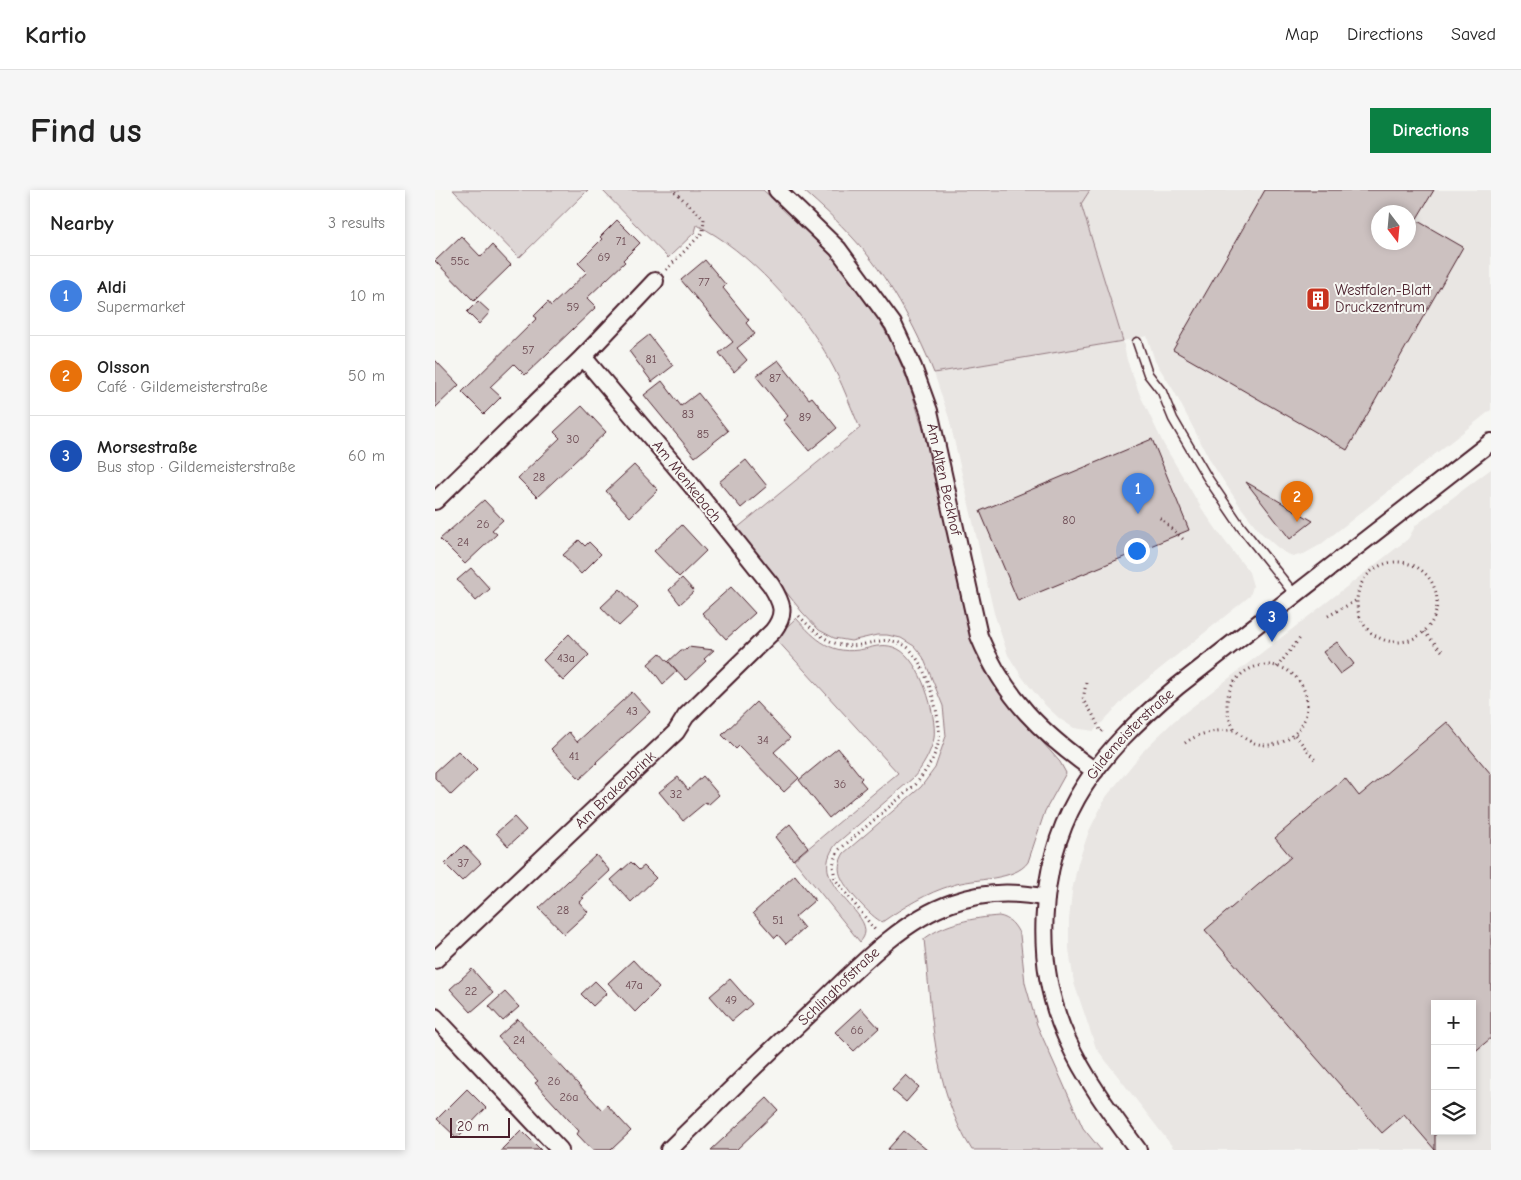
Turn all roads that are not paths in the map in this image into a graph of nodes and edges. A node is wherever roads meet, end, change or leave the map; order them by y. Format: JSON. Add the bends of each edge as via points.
{"nodes":[{"id":1,"x":777,"y":190,"type":"edge"},
{"id":2,"x":655,"y":281,"type":"road end"},
{"id":3,"x":1137,"y":342,"type":"dead end"},
{"id":4,"x":583,"y":357,"type":"junction"},
{"id":5,"x":1491,"y":442,"type":"edge"},
{"id":6,"x":435,"y":501,"type":"edge"},
{"id":7,"x":1295,"y":595,"type":"junction"},
{"id":8,"x":782,"y":610,"type":"joint"},
{"id":9,"x":1095,"y":771,"type":"junction"},
{"id":10,"x":1046,"y":898,"type":"junction"},
{"id":11,"x":435,"y":960,"type":"edge"},
{"id":12,"x":435,"y":1017,"type":"edge"},
{"id":13,"x":560,"y":1150,"type":"edge"},
{"id":14,"x":669,"y":1150,"type":"edge"},
{"id":15,"x":1138,"y":1150,"type":"edge"}],
"edges":[{"from":1,"to":9,"type":"street","name":"Am Alten Beckhof","via":[[839,249],[893,324],[913,367],[929,411],[979,636],[989,660],[1029,717]]},
{"from":2,"to":4,"type":"street"},
{"from":3,"to":7,"type":"lane","via":[[1148,374],[1162,392],[1173,419],[1207,477],[1241,527]]},
{"from":4,"to":6,"type":"street"},
{"from":4,"to":8,"type":"street","name":"Am Menkebach","via":[[771,585]]},
{"from":5,"to":7,"type":"street","name":"Gildemeisterstraße"},
{"from":7,"to":9,"type":"street","name":"Gildemeisterstraße","via":[[1145,714]]},
{"from":8,"to":11,"type":"street","name":"Am Brakenbrink","via":[[773,631],[686,716],[676,732]]},
{"from":9,"to":10,"type":"street","name":"Gildemeisterstraße","via":[[1064,827]]},
{"from":10,"to":14,"type":"street","name":"Schlinghofstraße","via":[[1000,894],[969,898],[933,911],[885,944]]},
{"from":10,"to":15,"type":"street","name":"Gildemeisterstraße","via":[[1044,948],[1050,986],[1066,1038],[1082,1068]]},
{"from":12,"to":13,"type":"street"}]}
